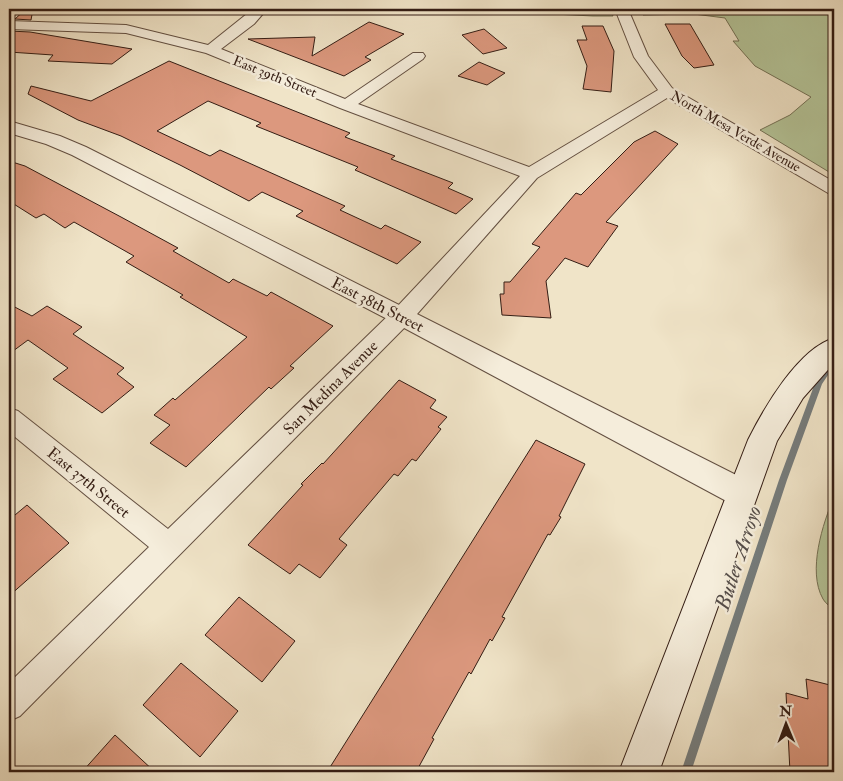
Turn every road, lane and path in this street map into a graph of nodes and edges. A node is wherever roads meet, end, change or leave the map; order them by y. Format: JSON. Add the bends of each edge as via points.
{"nodes":[{"id":1,"x":260,"y":9,"type":"edge"},
{"id":2,"x":622,"y":9,"type":"edge"},
{"id":3,"x":9,"y":25,"type":"edge"},
{"id":4,"x":211,"y":50,"type":"junction"},
{"id":5,"x":418,"y":56,"type":"dead end"},
{"id":6,"x":667,"y":91,"type":"junction"},
{"id":7,"x":346,"y":104,"type":"junction"},
{"id":8,"x":9,"y":127,"type":"edge"},
{"id":9,"x":531,"y":174,"type":"junction"},
{"id":10,"x":834,"y":188,"type":"edge"},
{"id":11,"x":402,"y":316,"type":"junction"},
{"id":12,"x":834,"y":348,"type":"edge"},
{"id":13,"x":9,"y":418,"type":"edge"},
{"id":14,"x":742,"y":493,"type":"junction"},
{"id":15,"x":170,"y":546,"type":"junction"},
{"id":16,"x":9,"y":705,"type":"edge"},
{"id":17,"x":638,"y":772,"type":"edge"}],
"edges":[{"from":1,"to":4,"type":"street","via":[[250,21]]},
{"from":2,"to":6,"type":"street","name":"North Mesa Verde Avenue","via":[[641,57]]},
{"from":3,"to":4,"type":"street","name":"East 39th Street","via":[[126,29]]},
{"from":4,"to":7,"type":"street","name":"East 39th Street"},
{"from":5,"to":7,"type":"street"},
{"from":6,"to":9,"type":"street","name":"San Medina Avenue"},
{"from":6,"to":10,"type":"street","name":"North Mesa Verde Avenue"},
{"from":7,"to":9,"type":"street","name":"East 39th Street"},
{"from":8,"to":11,"type":"street","name":"East 38th Street","via":[[79,151]]},
{"from":9,"to":11,"type":"street","name":"San Medina Avenue"},
{"from":11,"to":14,"type":"street","name":"East 38th Street"},
{"from":11,"to":15,"type":"street","name":"San Medina Avenue"},
{"from":12,"to":14,"type":"street","via":[[780,408]]},
{"from":13,"to":15,"type":"street","name":"East 37th Street"},
{"from":14,"to":17,"type":"street"},
{"from":15,"to":16,"type":"street","name":"San Medina Avenue"}]}
